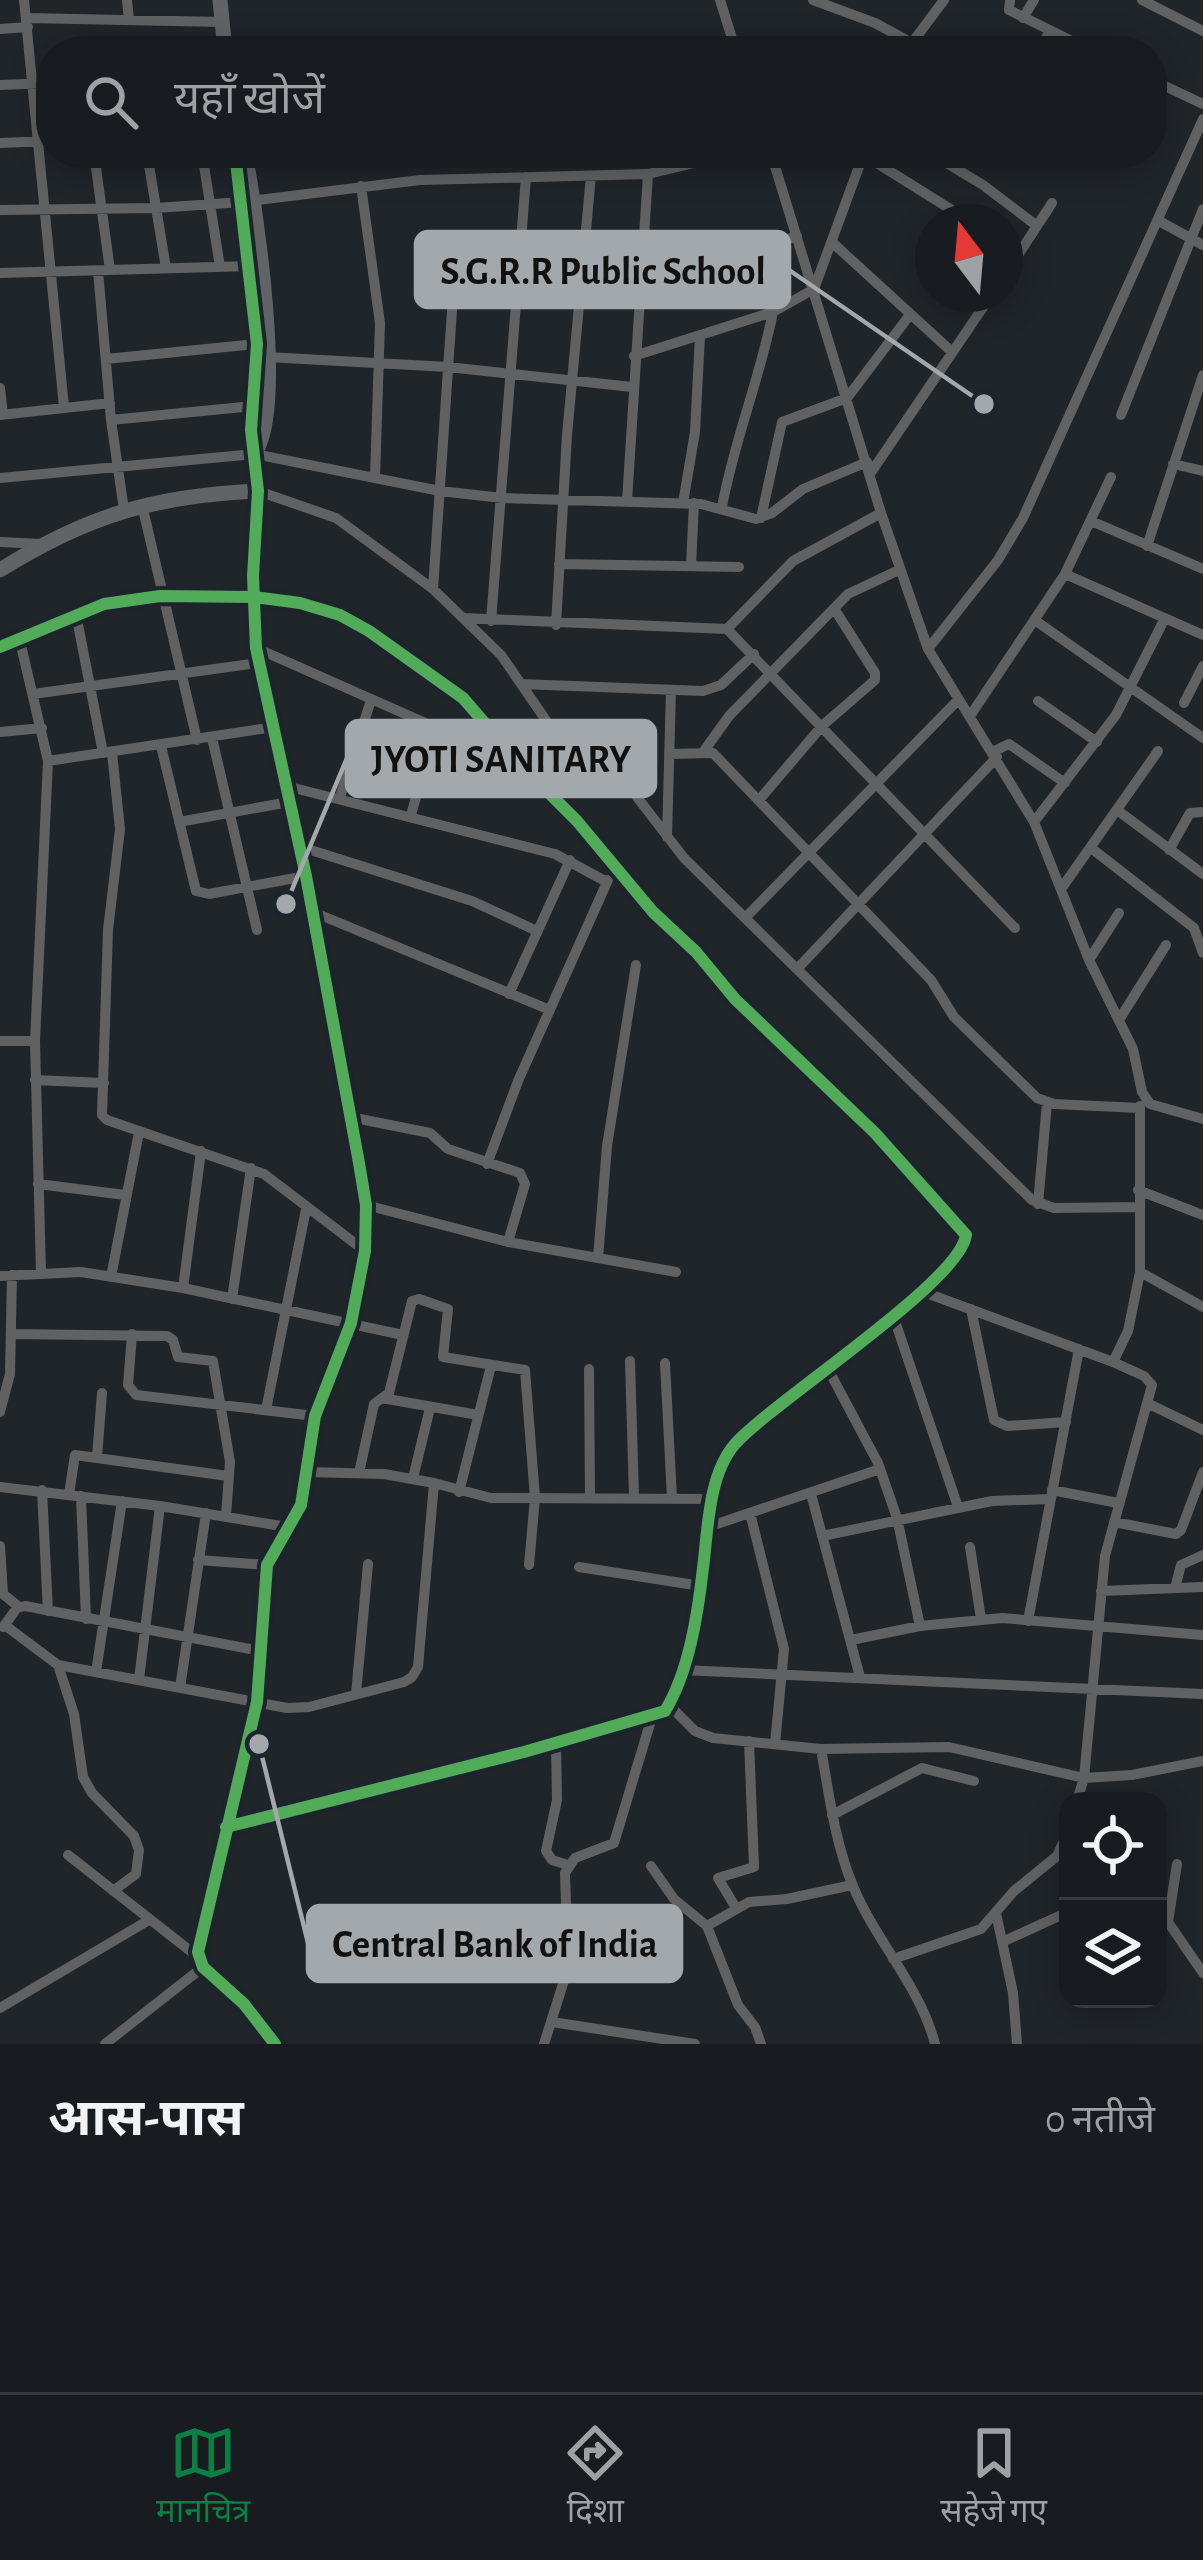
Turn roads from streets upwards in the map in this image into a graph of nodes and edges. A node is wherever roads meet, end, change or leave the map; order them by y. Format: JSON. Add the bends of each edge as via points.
{"nodes":[{"id":1,"x":24,"y":0,"type":"edge"},
{"id":2,"x":127,"y":0,"type":"edge"},
{"id":3,"x":220,"y":0,"type":"edge"},
{"id":4,"x":230,"y":0,"type":"edge"},
{"id":5,"x":720,"y":0,"type":"edge"},
{"id":6,"x":813,"y":0,"type":"edge"},
{"id":7,"x":944,"y":0,"type":"edge"},
{"id":8,"x":1010,"y":0,"type":"edge"},
{"id":9,"x":1034,"y":0,"type":"edge"},
{"id":10,"x":1142,"y":0,"type":"edge"},
{"id":11,"x":1023,"y":18,"type":"junction"},
{"id":12,"x":129,"y":20,"type":"junction"},
{"id":13,"x":223,"y":22,"type":"junction"},
{"id":14,"x":27,"y":23,"type":"junction"},
{"id":15,"x":0,"y":28,"type":"edge"},
{"id":16,"x":1050,"y":31,"type":"junction"},
{"id":17,"x":1203,"y":31,"type":"edge"},
{"id":18,"x":224,"y":36,"type":"edge"},
{"id":19,"x":234,"y":36,"type":"edge"},
{"id":20,"x":731,"y":36,"type":"edge"},
{"id":21,"x":890,"y":36,"type":"edge"},
{"id":22,"x":916,"y":36,"type":"edge"},
{"id":23,"x":1047,"y":36,"type":"edge"},
{"id":24,"x":1060,"y":36,"type":"edge"},
{"id":25,"x":34,"y":83,"type":"junction"},
{"id":26,"x":0,"y":85,"type":"edge"},
{"id":27,"x":1167,"y":87,"type":"edge"},
{"id":28,"x":36,"y":94,"type":"edge"},
{"id":29,"x":1203,"y":104,"type":"edge"},
{"id":30,"x":1203,"y":119,"type":"edge"},
{"id":31,"x":36,"y":142,"type":"edge"},
{"id":32,"x":0,"y":143,"type":"edge"},
{"id":33,"x":46,"y":168,"type":"edge"},
{"id":34,"x":96,"y":168,"type":"edge"},
{"id":35,"x":150,"y":168,"type":"edge"},
{"id":36,"x":204,"y":168,"type":"edge"},
{"id":37,"x":239,"y":168,"type":"edge"},
{"id":38,"x":246,"y":168,"type":"edge"},
{"id":39,"x":673,"y":168,"type":"edge"},
{"id":40,"x":776,"y":168,"type":"edge"},
{"id":41,"x":859,"y":168,"type":"edge"},
{"id":42,"x":886,"y":168,"type":"edge"},
{"id":43,"x":956,"y":168,"type":"edge"},
{"id":44,"x":648,"y":174,"type":"junction"},
{"id":45,"x":591,"y":176,"type":"junction"},
{"id":46,"x":526,"y":177,"type":"junction"},
{"id":47,"x":361,"y":186,"type":"junction"},
{"id":48,"x":248,"y":201,"type":"junction"},
{"id":49,"x":1052,"y":203,"type":"dead end"},
{"id":50,"x":210,"y":204,"type":"junction"},
{"id":51,"x":942,"y":204,"type":"edge"},
{"id":52,"x":47,"y":208,"type":"junction"},
{"id":53,"x":102,"y":208,"type":"junction"},
{"id":54,"x":156,"y":208,"type":"junction"},
{"id":55,"x":1203,"y":209,"type":"edge"},
{"id":56,"x":0,"y":210,"type":"edge"},
{"id":57,"x":1159,"y":221,"type":"junction"},
{"id":58,"x":1037,"y":226,"type":"junction"},
{"id":59,"x":797,"y":236,"type":"junction"},
{"id":60,"x":1198,"y":242,"type":"edge"},
{"id":61,"x":834,"y":244,"type":"junction"},
{"id":62,"x":1023,"y":247,"type":"edge"},
{"id":63,"x":523,"y":248,"type":"junction"},
{"id":64,"x":250,"y":266,"type":"junction"},
{"id":65,"x":220,"y":267,"type":"junction"},
{"id":66,"x":166,"y":268,"type":"junction"},
{"id":67,"x":104,"y":270,"type":"junction"},
{"id":68,"x":53,"y":272,"type":"junction"},
{"id":69,"x":0,"y":273,"type":"edge"},
{"id":70,"x":639,"y":288,"type":"junction"},
{"id":71,"x":814,"y":289,"type":"junction"},
{"id":72,"x":773,"y":312,"type":"junction"},
{"id":73,"x":979,"y":312,"type":"edge"},
{"id":74,"x":909,"y":316,"type":"junction"},
{"id":75,"x":700,"y":336,"type":"junction"},
{"id":76,"x":262,"y":350,"type":"junction"},
{"id":77,"x":951,"y":351,"type":"junction"},
{"id":78,"x":634,"y":356,"type":"junction"},
{"id":79,"x":106,"y":359,"type":"junction"},
{"id":80,"x":381,"y":362,"type":"junction"},
{"id":81,"x":448,"y":367,"type":"junction"},
{"id":82,"x":512,"y":373,"type":"junction"},
{"id":83,"x":1203,"y":375,"type":"edge"},
{"id":84,"x":572,"y":380,"type":"junction"},
{"id":85,"x":632,"y":387,"type":"junction"},
{"id":86,"x":0,"y":388,"type":"edge"},
{"id":87,"x":847,"y":398,"type":"junction"},
{"id":88,"x":110,"y":404,"type":"junction"},
{"id":89,"x":253,"y":406,"type":"junction"},
{"id":90,"x":64,"y":407,"type":"junction"},
{"id":91,"x":1196,"y":414,"type":"edge"},
{"id":92,"x":2,"y":415,"type":"edge"},
{"id":93,"x":1121,"y":415,"type":"dead end"},
{"id":94,"x":111,"y":420,"type":"junction"},
{"id":95,"x":254,"y":454,"type":"junction"},
{"id":96,"x":1173,"y":464,"type":"junction"},
{"id":97,"x":116,"y":465,"type":"junction"},
{"id":98,"x":869,"y":468,"type":"junction"},
{"id":99,"x":1203,"y":472,"type":"edge"},
{"id":100,"x":1111,"y":477,"type":"dead end"},
{"id":101,"x":0,"y":478,"type":"edge"},
{"id":102,"x":375,"y":478,"type":"junction"},
{"id":103,"x":258,"y":491,"type":"junction"},
{"id":104,"x":440,"y":491,"type":"junction"},
{"id":105,"x":502,"y":498,"type":"junction"},
{"id":106,"x":563,"y":499,"type":"junction"},
{"id":107,"x":627,"y":501,"type":"junction"},
{"id":108,"x":689,"y":503,"type":"junction"},
{"id":109,"x":142,"y":505,"type":"junction"},
{"id":110,"x":722,"y":507,"type":"junction"},
{"id":111,"x":124,"y":510,"type":"junction"},
{"id":112,"x":881,"y":513,"type":"junction"},
{"id":113,"x":761,"y":518,"type":"junction"},
{"id":114,"x":1091,"y":521,"type":"junction"},
{"id":115,"x":0,"y":542,"type":"edge"},
{"id":116,"x":42,"y":544,"type":"junction"},
{"id":117,"x":1147,"y":546,"type":"junction"},
{"id":118,"x":559,"y":564,"type":"junction"},
{"id":119,"x":691,"y":566,"type":"junction"},
{"id":120,"x":739,"y":567,"type":"dead end"},
{"id":121,"x":899,"y":569,"type":"junction"},
{"id":122,"x":1203,"y":569,"type":"edge"},
{"id":123,"x":0,"y":571,"type":"edge"},
{"id":124,"x":1065,"y":574,"type":"junction"},
{"id":125,"x":433,"y":589,"type":"junction"},
{"id":126,"x":160,"y":596,"type":"junction"},
{"id":127,"x":254,"y":597,"type":"junction"},
{"id":128,"x":835,"y":610,"type":"junction"},
{"id":129,"x":76,"y":614,"type":"junction"},
{"id":130,"x":463,"y":618,"type":"junction"},
{"id":131,"x":1165,"y":618,"type":"junction"},
{"id":132,"x":491,"y":621,"type":"junction"},
{"id":133,"x":1036,"y":621,"type":"junction"},
{"id":134,"x":556,"y":625,"type":"junction"},
{"id":135,"x":727,"y":629,"type":"junction"},
{"id":136,"x":1203,"y":635,"type":"edge"},
{"id":137,"x":19,"y":637,"type":"junction"},
{"id":138,"x":0,"y":647,"type":"edge"},
{"id":139,"x":928,"y":649,"type":"junction"},
{"id":140,"x":754,"y":654,"type":"junction"},
{"id":141,"x":257,"y":656,"type":"junction"},
{"id":142,"x":1203,"y":666,"type":"edge"},
{"id":143,"x":182,"y":672,"type":"junction"},
{"id":144,"x":772,"y":675,"type":"junction"},
{"id":145,"x":521,"y":684,"type":"junction"},
{"id":146,"x":1133,"y":685,"type":"junction"},
{"id":147,"x":92,"y":686,"type":"junction"},
{"id":148,"x":671,"y":690,"type":"junction"},
{"id":149,"x":33,"y":694,"type":"junction"},
{"id":150,"x":371,"y":700,"type":"junction"},
{"id":151,"x":958,"y":700,"type":"junction"},
{"id":152,"x":1038,"y":701,"type":"dead end"},
{"id":153,"x":1184,"y":703,"type":"dead end"},
{"id":154,"x":970,"y":716,"type":"junction"},
{"id":155,"x":822,"y":726,"type":"junction"},
{"id":156,"x":274,"y":727,"type":"junction"},
{"id":157,"x":42,"y":728,"type":"junction"},
{"id":158,"x":435,"y":730,"type":"junction"},
{"id":159,"x":0,"y":732,"type":"edge"},
{"id":160,"x":212,"y":738,"type":"junction"},
{"id":161,"x":1203,"y":738,"type":"edge"},
{"id":162,"x":197,"y":740,"type":"junction"},
{"id":163,"x":1097,"y":742,"type":"junction"},
{"id":164,"x":161,"y":746,"type":"junction"},
{"id":165,"x":704,"y":751,"type":"junction"},
{"id":166,"x":1158,"y":751,"type":"dead end"},
{"id":167,"x":108,"y":753,"type":"junction"},
{"id":168,"x":670,"y":754,"type":"junction"},
{"id":169,"x":996,"y":754,"type":"junction"},
{"id":170,"x":48,"y":760,"type":"junction"},
{"id":171,"x":520,"y":764,"type":"junction"},
{"id":172,"x":1065,"y":783,"type":"junction"},
{"id":173,"x":878,"y":785,"type":"junction"},
{"id":174,"x":288,"y":794,"type":"junction"},
{"id":175,"x":340,"y":797,"type":"junction"},
{"id":176,"x":759,"y":800,"type":"junction"},
{"id":177,"x":1117,"y":810,"type":"junction"},
{"id":178,"x":230,"y":812,"type":"junction"},
{"id":179,"x":1203,"y":812,"type":"edge"},
{"id":180,"x":411,"y":815,"type":"junction"},
{"id":181,"x":178,"y":822,"type":"junction"},
{"id":182,"x":1034,"y":822,"type":"junction"},
{"id":183,"x":926,"y":834,"type":"junction"},
{"id":184,"x":667,"y":841,"type":"junction"},
{"id":185,"x":298,"y":846,"type":"junction"},
{"id":186,"x":1091,"y":848,"type":"junction"},
{"id":187,"x":1169,"y":850,"type":"junction"},
{"id":188,"x":808,"y":852,"type":"junction"},
{"id":189,"x":570,"y":860,"type":"junction"},
{"id":190,"x":615,"y":867,"type":"junction"},
{"id":191,"x":1203,"y":874,"type":"edge"},
{"id":192,"x":306,"y":876,"type":"junction"},
{"id":193,"x":607,"y":882,"type":"junction"},
{"id":194,"x":247,"y":888,"type":"junction"},
{"id":195,"x":1061,"y":890,"type":"junction"},
{"id":196,"x":857,"y":905,"type":"junction"},
{"id":197,"x":313,"y":912,"type":"junction"},
{"id":198,"x":1119,"y":913,"type":"dead end"},
{"id":199,"x":746,"y":917,"type":"junction"},
{"id":200,"x":1016,"y":928,"type":"dead end"},
{"id":201,"x":257,"y":930,"type":"dead end"},
{"id":202,"x":537,"y":931,"type":"junction"},
{"id":203,"x":1166,"y":945,"type":"dead end"},
{"id":204,"x":1203,"y":952,"type":"edge"},
{"id":205,"x":1089,"y":960,"type":"junction"},
{"id":206,"x":636,"y":965,"type":"dead end"},
{"id":207,"x":798,"y":968,"type":"junction"},
{"id":208,"x":509,"y":994,"type":"junction"},
{"id":209,"x":550,"y":1010,"type":"junction"},
{"id":210,"x":1119,"y":1020,"type":"junction"},
{"id":211,"x":0,"y":1041,"type":"edge"},
{"id":212,"x":35,"y":1042,"type":"junction"},
{"id":213,"x":35,"y":1080,"type":"junction"},
{"id":214,"x":104,"y":1082,"type":"junction"},
{"id":215,"x":1047,"y":1103,"type":"junction"},
{"id":216,"x":1142,"y":1103,"type":"junction"},
{"id":217,"x":349,"y":1117,"type":"junction"},
{"id":218,"x":1203,"y":1119,"type":"edge"},
{"id":219,"x":139,"y":1132,"type":"junction"},
{"id":220,"x":201,"y":1150,"type":"junction"},
{"id":221,"x":487,"y":1164,"type":"junction"},
{"id":222,"x":251,"y":1168,"type":"junction"},
{"id":223,"x":38,"y":1184,"type":"junction"},
{"id":224,"x":1138,"y":1190,"type":"junction"},
{"id":225,"x":125,"y":1195,"type":"junction"},
{"id":226,"x":1038,"y":1204,"type":"junction"},
{"id":227,"x":366,"y":1205,"type":"junction"},
{"id":228,"x":1138,"y":1207,"type":"junction"},
{"id":229,"x":306,"y":1209,"type":"junction"},
{"id":230,"x":1203,"y":1215,"type":"edge"},
{"id":231,"x":508,"y":1241,"type":"junction"},
{"id":232,"x":365,"y":1251,"type":"junction"},
{"id":233,"x":598,"y":1258,"type":"junction"},
{"id":234,"x":676,"y":1272,"type":"dead end"},
{"id":235,"x":1140,"y":1272,"type":"junction"},
{"id":236,"x":41,"y":1273,"type":"junction"},
{"id":237,"x":6,"y":1275,"type":"edge"},
{"id":238,"x":111,"y":1277,"type":"junction"},
{"id":239,"x":183,"y":1288,"type":"junction"},
{"id":240,"x":921,"y":1291,"type":"junction"},
{"id":241,"x":232,"y":1298,"type":"junction"},
{"id":242,"x":1203,"y":1306,"type":"edge"},
{"id":243,"x":971,"y":1310,"type":"junction"},
{"id":244,"x":288,"y":1311,"type":"junction"},
{"id":245,"x":892,"y":1315,"type":"junction"},
{"id":246,"x":351,"y":1323,"type":"junction"},
{"id":247,"x":11,"y":1334,"type":"junction"},
{"id":248,"x":132,"y":1334,"type":"junction"},
{"id":249,"x":403,"y":1334,"type":"junction"},
{"id":250,"x":1079,"y":1349,"type":"junction"},
{"id":251,"x":630,"y":1361,"type":"dead end"},
{"id":252,"x":1113,"y":1362,"type":"junction"},
{"id":253,"x":665,"y":1363,"type":"dead end"},
{"id":254,"x":491,"y":1366,"type":"junction"},
{"id":255,"x":589,"y":1369,"type":"dead end"},
{"id":256,"x":828,"y":1369,"type":"junction"},
{"id":257,"x":102,"y":1393,"type":"dead end"},
{"id":258,"x":382,"y":1398,"type":"junction"},
{"id":259,"x":219,"y":1404,"type":"junction"},
{"id":260,"x":1149,"y":1404,"type":"junction"},
{"id":261,"x":430,"y":1408,"type":"junction"},
{"id":262,"x":266,"y":1410,"type":"junction"},
{"id":263,"x":0,"y":1412,"type":"edge"},
{"id":264,"x":478,"y":1415,"type":"junction"},
{"id":265,"x":315,"y":1416,"type":"junction"},
{"id":266,"x":1066,"y":1422,"type":"junction"},
{"id":267,"x":1203,"y":1430,"type":"edge"},
{"id":268,"x":97,"y":1457,"type":"junction"},
{"id":269,"x":880,"y":1468,"type":"junction"},
{"id":270,"x":307,"y":1472,"type":"junction"},
{"id":271,"x":1203,"y":1472,"type":"edge"},
{"id":272,"x":359,"y":1473,"type":"junction"},
{"id":273,"x":228,"y":1476,"type":"junction"},
{"id":274,"x":413,"y":1478,"type":"junction"},
{"id":275,"x":434,"y":1483,"type":"junction"},
{"id":276,"x":0,"y":1487,"type":"edge"},
{"id":277,"x":41,"y":1490,"type":"junction"},
{"id":278,"x":459,"y":1492,"type":"junction"},
{"id":279,"x":811,"y":1494,"type":"junction"},
{"id":280,"x":1051,"y":1494,"type":"junction"},
{"id":281,"x":75,"y":1495,"type":"junction"},
{"id":282,"x":634,"y":1497,"type":"junction"},
{"id":283,"x":535,"y":1498,"type":"junction"},
{"id":284,"x":590,"y":1498,"type":"junction"},
{"id":285,"x":672,"y":1498,"type":"junction"},
{"id":286,"x":712,"y":1499,"type":"junction"},
{"id":287,"x":122,"y":1501,"type":"junction"},
{"id":288,"x":1118,"y":1503,"type":"junction"},
{"id":289,"x":160,"y":1506,"type":"junction"},
{"id":290,"x":958,"y":1508,"type":"junction"},
{"id":291,"x":206,"y":1513,"type":"junction"},
{"id":292,"x":750,"y":1513,"type":"junction"},
{"id":293,"x":226,"y":1515,"type":"junction"},
{"id":294,"x":897,"y":1518,"type":"junction"},
{"id":295,"x":1114,"y":1522,"type":"junction"},
{"id":296,"x":287,"y":1527,"type":"junction"},
{"id":297,"x":708,"y":1527,"type":"junction"},
{"id":298,"x":823,"y":1536,"type":"junction"},
{"id":299,"x":0,"y":1546,"type":"edge"},
{"id":300,"x":970,"y":1547,"type":"dead end"},
{"id":301,"x":1203,"y":1555,"type":"edge"},
{"id":302,"x":198,"y":1560,"type":"junction"},
{"id":303,"x":368,"y":1564,"type":"dead end"},
{"id":304,"x":267,"y":1565,"type":"junction"},
{"id":305,"x":529,"y":1565,"type":"dead end"},
{"id":306,"x":579,"y":1567,"type":"dead end"},
{"id":307,"x":701,"y":1586,"type":"junction"},
{"id":308,"x":1203,"y":1587,"type":"edge"},
{"id":309,"x":1175,"y":1588,"type":"junction"},
{"id":310,"x":1101,"y":1591,"type":"junction"},
{"id":311,"x":20,"y":1606,"type":"junction"},
{"id":312,"x":48,"y":1611,"type":"junction"},
{"id":313,"x":86,"y":1619,"type":"junction"},
{"id":314,"x":981,"y":1619,"type":"junction"},
{"id":315,"x":1028,"y":1621,"type":"junction"},
{"id":316,"x":104,"y":1623,"type":"junction"},
{"id":317,"x":1098,"y":1625,"type":"junction"},
{"id":318,"x":920,"y":1626,"type":"junction"},
{"id":319,"x":3,"y":1627,"type":"edge"},
{"id":320,"x":146,"y":1632,"type":"junction"},
{"id":321,"x":1203,"y":1635,"type":"edge"},
{"id":322,"x":189,"y":1640,"type":"junction"},
{"id":323,"x":851,"y":1640,"type":"junction"},
{"id":324,"x":261,"y":1651,"type":"junction"},
{"id":325,"x":58,"y":1665,"type":"junction"},
{"id":326,"x":682,"y":1670,"type":"junction"},
{"id":327,"x":96,"y":1672,"type":"junction"},
{"id":328,"x":784,"y":1676,"type":"junction"},
{"id":329,"x":860,"y":1677,"type":"junction"},
{"id":330,"x":139,"y":1680,"type":"junction"},
{"id":331,"x":180,"y":1688,"type":"junction"},
{"id":332,"x":1093,"y":1691,"type":"junction"},
{"id":333,"x":356,"y":1694,"type":"junction"},
{"id":334,"x":1203,"y":1694,"type":"edge"},
{"id":335,"x":257,"y":1702,"type":"junction"},
{"id":336,"x":669,"y":1705,"type":"junction"},
{"id":337,"x":652,"y":1717,"type":"junction"},
{"id":338,"x":749,"y":1742,"type":"junction"},
{"id":339,"x":556,"y":1743,"type":"junction"},
{"id":340,"x":775,"y":1744,"type":"junction"},
{"id":341,"x":821,"y":1749,"type":"junction"},
{"id":342,"x":1203,"y":1761,"type":"edge"},
{"id":343,"x":1084,"y":1778,"type":"junction"},
{"id":344,"x":974,"y":1781,"type":"dead end"},
{"id":345,"x":1080,"y":1792,"type":"edge"},
{"id":346,"x":832,"y":1815,"type":"junction"},
{"id":347,"x":226,"y":1827,"type":"junction"},
{"id":348,"x":1059,"y":1851,"type":"edge"},
{"id":349,"x":68,"y":1856,"type":"dead end"},
{"id":350,"x":1177,"y":1864,"type":"dead end"},
{"id":351,"x":568,"y":1865,"type":"junction"},
{"id":352,"x":652,"y":1866,"type":"dead end"},
{"id":353,"x":853,"y":1885,"type":"junction"},
{"id":354,"x":113,"y":1891,"type":"junction"},
{"id":355,"x":1167,"y":1900,"type":"edge"},
{"id":356,"x":736,"y":1909,"type":"junction"},
{"id":357,"x":996,"y":1913,"type":"junction"},
{"id":358,"x":1059,"y":1916,"type":"edge"},
{"id":359,"x":149,"y":1920,"type":"junction"},
{"id":360,"x":1167,"y":1921,"type":"edge"},
{"id":361,"x":707,"y":1926,"type":"junction"},
{"id":362,"x":1002,"y":1942,"type":"junction"},
{"id":363,"x":893,"y":1960,"type":"junction"},
{"id":364,"x":200,"y":1962,"type":"junction"},
{"id":365,"x":1203,"y":1973,"type":"edge"},
{"id":366,"x":0,"y":2008,"type":"edge"},
{"id":367,"x":552,"y":2022,"type":"junction"},
{"id":368,"x":105,"y":2044,"type":"edge"},
{"id":369,"x":275,"y":2044,"type":"edge"},
{"id":370,"x":544,"y":2044,"type":"edge"},
{"id":371,"x":695,"y":2044,"type":"edge"},
{"id":372,"x":761,"y":2044,"type":"edge"},
{"id":373,"x":934,"y":2044,"type":"edge"},
{"id":374,"x":1017,"y":2044,"type":"edge"}],
"edges":[{"from":1,"to":14,"type":"street"},
{"from":2,"to":12,"type":"street"},
{"from":3,"to":13,"type":"street"},
{"from":4,"to":19,"type":"street"},
{"from":5,"to":20,"type":"street"},
{"from":6,"to":21,"type":"street"},
{"from":7,"to":22,"type":"street"},
{"from":8,"to":11,"type":"street","via":[[1008,9]]},
{"from":9,"to":11,"type":"street"},
{"from":10,"to":17,"type":"street"},
{"from":11,"to":16,"type":"street"},
{"from":12,"to":13,"type":"street"},
{"from":12,"to":14,"type":"street"},
{"from":13,"to":18,"type":"street"},
{"from":14,"to":15,"type":"street"},
{"from":14,"to":25,"type":"street"},
{"from":16,"to":23,"type":"street"},
{"from":16,"to":24,"type":"street"},
{"from":25,"to":26,"type":"street"},
{"from":25,"to":28,"type":"street"},
{"from":27,"to":29,"type":"street"},
{"from":30,"to":57,"type":"street"},
{"from":31,"to":32,"type":"street"},
{"from":33,"to":52,"type":"street"},
{"from":34,"to":53,"type":"street"},
{"from":35,"to":54,"type":"street"},
{"from":36,"to":50,"type":"street"},
{"from":37,"to":48,"type":"street"},
{"from":38,"to":48,"type":"street"},
{"from":39,"to":44,"type":"street"},
{"from":40,"to":59,"type":"street"},
{"from":41,"to":61,"type":"street"},
{"from":42,"to":51,"type":"street"},
{"from":43,"to":58,"type":"street"},
{"from":44,"to":45,"type":"street"},
{"from":44,"to":70,"type":"street"},
{"from":45,"to":46,"type":"street"},
{"from":45,"to":84,"type":"street"},
{"from":46,"to":47,"type":"street"},
{"from":46,"to":63,"type":"street"},
{"from":47,"to":48,"type":"street"},
{"from":47,"to":80,"type":"street"},
{"from":48,"to":50,"type":"street"},
{"from":48,"to":64,"type":"street"},
{"from":48,"to":76,"type":"street"},
{"from":49,"to":58,"type":"street"},
{"from":50,"to":54,"type":"street"},
{"from":50,"to":65,"type":"street"},
{"from":52,"to":53,"type":"street"},
{"from":52,"to":56,"type":"street"},
{"from":52,"to":68,"type":"street"},
{"from":53,"to":54,"type":"street"},
{"from":53,"to":67,"type":"street"},
{"from":54,"to":66,"type":"street"},
{"from":55,"to":60,"type":"street"},
{"from":57,"to":60,"type":"street"},
{"from":57,"to":139,"type":"street","via":[[1023,518]]},
{"from":58,"to":62,"type":"street"},
{"from":59,"to":70,"type":"street"},
{"from":59,"to":71,"type":"street"},
{"from":60,"to":93,"type":"street"},
{"from":61,"to":71,"type":"street"},
{"from":61,"to":74,"type":"street"},
{"from":63,"to":81,"type":"street","via":[[458,248]]},
{"from":63,"to":82,"type":"street"},
{"from":64,"to":65,"type":"street"},
{"from":64,"to":76,"type":"street"},
{"from":65,"to":66,"type":"street"},
{"from":66,"to":67,"type":"street"},
{"from":67,"to":68,"type":"street"},
{"from":67,"to":79,"type":"street"},
{"from":68,"to":69,"type":"street"},
{"from":68,"to":90,"type":"street"},
{"from":70,"to":78,"type":"street"},
{"from":71,"to":72,"type":"street"},
{"from":71,"to":87,"type":"street"},
{"from":72,"to":75,"type":"street"},
{"from":72,"to":110,"type":"street"},
{"from":73,"to":77,"type":"street"},
{"from":74,"to":77,"type":"street"},
{"from":74,"to":87,"type":"street"},
{"from":75,"to":78,"type":"street"},
{"from":75,"to":108,"type":"street"},
{"from":76,"to":79,"type":"street"},
{"from":76,"to":80,"type":"street"},
{"from":76,"to":89,"type":"street"},
{"from":76,"to":95,"type":"street","via":[[261,442]]},
{"from":77,"to":98,"type":"street"},
{"from":78,"to":85,"type":"street"},
{"from":79,"to":88,"type":"street"},
{"from":80,"to":81,"type":"street"},
{"from":80,"to":102,"type":"street"},
{"from":81,"to":82,"type":"street"},
{"from":81,"to":104,"type":"street"},
{"from":82,"to":84,"type":"street"},
{"from":82,"to":105,"type":"street"},
{"from":83,"to":91,"type":"street"},
{"from":84,"to":85,"type":"street"},
{"from":84,"to":106,"type":"street"},
{"from":85,"to":107,"type":"street"},
{"from":86,"to":92,"type":"street"},
{"from":87,"to":98,"type":"street"},
{"from":87,"to":113,"type":"street","via":[[782,422]]},
{"from":88,"to":90,"type":"street"},
{"from":88,"to":94,"type":"street"},
{"from":89,"to":94,"type":"street"},
{"from":89,"to":95,"type":"street"},
{"from":90,"to":92,"type":"street"},
{"from":91,"to":96,"type":"street"},
{"from":94,"to":97,"type":"street"},
{"from":95,"to":97,"type":"street"},
{"from":95,"to":102,"type":"street"},
{"from":95,"to":103,"type":"street"},
{"from":96,"to":99,"type":"street"},
{"from":96,"to":117,"type":"street"},
{"from":97,"to":101,"type":"street"},
{"from":97,"to":111,"type":"street"},
{"from":98,"to":112,"type":"street"},
{"from":98,"to":113,"type":"street","via":[[803,489]]},
{"from":100,"to":114,"type":"street"},
{"from":102,"to":104,"type":"street"},
{"from":103,"to":109,"type":"street"},
{"from":103,"to":125,"type":"street","via":[[336,518]]},
{"from":103,"to":127,"type":"street"},
{"from":104,"to":105,"type":"street"},
{"from":104,"to":125,"type":"street"},
{"from":105,"to":106,"type":"street"},
{"from":105,"to":132,"type":"street"},
{"from":106,"to":107,"type":"street"},
{"from":106,"to":118,"type":"street"},
{"from":107,"to":108,"type":"street"},
{"from":108,"to":110,"type":"street"},
{"from":108,"to":119,"type":"street"},
{"from":109,"to":111,"type":"street"},
{"from":109,"to":126,"type":"street"},
{"from":110,"to":113,"type":"street"},
{"from":111,"to":116,"type":"street"},
{"from":112,"to":121,"type":"street"},
{"from":112,"to":135,"type":"street","via":[[801,555]]},
{"from":114,"to":117,"type":"street"},
{"from":114,"to":124,"type":"street"},
{"from":115,"to":116,"type":"street"},
{"from":116,"to":123,"type":"street"},
{"from":117,"to":122,"type":"street"},
{"from":118,"to":119,"type":"street"},
{"from":118,"to":134,"type":"street"},
{"from":119,"to":120,"type":"street"},
{"from":121,"to":128,"type":"street","via":[[855,590]]},
{"from":121,"to":139,"type":"street"},
{"from":124,"to":131,"type":"street"},
{"from":124,"to":133,"type":"street"},
{"from":125,"to":130,"type":"street"},
{"from":126,"to":127,"type":"street"},
{"from":126,"to":129,"type":"street"},
{"from":126,"to":143,"type":"street"},
{"from":127,"to":141,"type":"street"},
{"from":127,"to":171,"type":"street","via":[[311,605],[369,631],[452,687]]},
{"from":128,"to":144,"type":"street"},
{"from":128,"to":155,"type":"street","via":[[876,677]]},
{"from":129,"to":137,"type":"street"},
{"from":129,"to":147,"type":"street"},
{"from":130,"to":132,"type":"street"},
{"from":130,"to":145,"type":"street"},
{"from":131,"to":136,"type":"street"},
{"from":131,"to":146,"type":"street"},
{"from":132,"to":134,"type":"street"},
{"from":133,"to":146,"type":"street"},
{"from":133,"to":154,"type":"street"},
{"from":134,"to":135,"type":"street"},
{"from":135,"to":140,"type":"street"},
{"from":137,"to":138,"type":"street"},
{"from":137,"to":149,"type":"street"},
{"from":139,"to":151,"type":"street"},
{"from":140,"to":144,"type":"street"},
{"from":140,"to":148,"type":"street","via":[[712,689]]},
{"from":141,"to":143,"type":"street"},
{"from":141,"to":150,"type":"street"},
{"from":141,"to":156,"type":"street"},
{"from":142,"to":153,"type":"street"},
{"from":143,"to":147,"type":"street"},
{"from":143,"to":162,"type":"street"},
{"from":144,"to":155,"type":"street"},
{"from":144,"to":165,"type":"street"},
{"from":145,"to":148,"type":"street"},
{"from":145,"to":184,"type":"street","via":[[550,726],[630,788]]},
{"from":146,"to":161,"type":"street"},
{"from":146,"to":163,"type":"street"},
{"from":147,"to":149,"type":"street"},
{"from":147,"to":167,"type":"street"},
{"from":148,"to":168,"type":"street"},
{"from":149,"to":157,"type":"street"},
{"from":150,"to":158,"type":"street"},
{"from":150,"to":175,"type":"street"},
{"from":151,"to":154,"type":"street"},
{"from":151,"to":173,"type":"street"},
{"from":152,"to":163,"type":"street"},
{"from":154,"to":169,"type":"street"},
{"from":155,"to":173,"type":"street"},
{"from":155,"to":176,"type":"street"},
{"from":156,"to":160,"type":"street"},
{"from":156,"to":174,"type":"street"},
{"from":157,"to":159,"type":"street"},
{"from":157,"to":170,"type":"street"},
{"from":158,"to":171,"type":"street"},
{"from":158,"to":180,"type":"street"},
{"from":160,"to":162,"type":"street"},
{"from":160,"to":178,"type":"street"},
{"from":162,"to":164,"type":"street"},
{"from":163,"to":172,"type":"street"},
{"from":164,"to":167,"type":"street"},
{"from":164,"to":181,"type":"street"},
{"from":165,"to":168,"type":"street"},
{"from":165,"to":176,"type":"street"},
{"from":166,"to":177,"type":"street"},
{"from":167,"to":170,"type":"street"},
{"from":167,"to":214,"type":"street","via":[[120,829]]},
{"from":168,"to":184,"type":"street"},
{"from":169,"to":172,"type":"street","via":[[1010,744]]},
{"from":169,"to":182,"type":"street"},
{"from":169,"to":183,"type":"street"},
{"from":170,"to":212,"type":"street"},
{"from":171,"to":190,"type":"street"},
{"from":172,"to":182,"type":"street"},
{"from":173,"to":183,"type":"street"},
{"from":173,"to":188,"type":"street"},
{"from":174,"to":175,"type":"street"},
{"from":174,"to":178,"type":"street"},
{"from":174,"to":185,"type":"street"},
{"from":175,"to":180,"type":"street"},
{"from":176,"to":188,"type":"street"},
{"from":177,"to":186,"type":"street"},
{"from":177,"to":187,"type":"street"},
{"from":178,"to":181,"type":"street"},
{"from":178,"to":194,"type":"street"},
{"from":179,"to":187,"type":"street","via":[[1190,813]]},
{"from":180,"to":189,"type":"street"},
{"from":181,"to":194,"type":"street","via":[[196,891]]},
{"from":182,"to":195,"type":"street"},
{"from":183,"to":196,"type":"street"},
{"from":183,"to":200,"type":"street"},
{"from":184,"to":199,"type":"street"},
{"from":185,"to":192,"type":"street"},
{"from":185,"to":202,"type":"street","via":[[472,901]]},
{"from":186,"to":195,"type":"street"},
{"from":186,"to":204,"type":"street","via":[[1194,928]]},
{"from":187,"to":191,"type":"street"},
{"from":188,"to":196,"type":"street"},
{"from":188,"to":199,"type":"street"},
{"from":189,"to":193,"type":"street"},
{"from":189,"to":202,"type":"street"},
{"from":190,"to":193,"type":"street"},
{"from":190,"to":240,"type":"street","via":[[964,1228],[962,1251]]},
{"from":192,"to":194,"type":"street"},
{"from":192,"to":197,"type":"street"},
{"from":193,"to":209,"type":"street"},
{"from":194,"to":201,"type":"street"},
{"from":195,"to":205,"type":"street"},
{"from":196,"to":207,"type":"street"},
{"from":196,"to":215,"type":"street","via":[[931,980],[953,1017]]},
{"from":197,"to":208,"type":"street"},
{"from":197,"to":217,"type":"street"},
{"from":198,"to":205,"type":"street"},
{"from":199,"to":207,"type":"street"},
{"from":202,"to":208,"type":"street"},
{"from":203,"to":210,"type":"street"},
{"from":205,"to":210,"type":"street"},
{"from":206,"to":233,"type":"street"},
{"from":207,"to":226,"type":"street"},
{"from":208,"to":209,"type":"street"},
{"from":209,"to":221,"type":"street"},
{"from":210,"to":216,"type":"street"},
{"from":211,"to":212,"type":"street"},
{"from":212,"to":213,"type":"street"},
{"from":213,"to":214,"type":"street"},
{"from":213,"to":223,"type":"street"},
{"from":214,"to":219,"type":"street","via":[[104,1118]]},
{"from":215,"to":216,"type":"street"},
{"from":215,"to":226,"type":"street"},
{"from":216,"to":218,"type":"street"},
{"from":216,"to":224,"type":"street"},
{"from":217,"to":221,"type":"street","via":[[430,1133],[445,1148]]},
{"from":217,"to":227,"type":"street"},
{"from":219,"to":220,"type":"street"},
{"from":219,"to":225,"type":"street"},
{"from":220,"to":222,"type":"street"},
{"from":220,"to":239,"type":"street"},
{"from":221,"to":231,"type":"street","via":[[524,1179]]},
{"from":222,"to":229,"type":"street"},
{"from":222,"to":241,"type":"street"},
{"from":223,"to":225,"type":"street"},
{"from":223,"to":236,"type":"street"},
{"from":224,"to":228,"type":"street"},
{"from":224,"to":230,"type":"street"},
{"from":225,"to":238,"type":"street"},
{"from":226,"to":228,"type":"street"},
{"from":227,"to":231,"type":"street"},
{"from":227,"to":232,"type":"street"},
{"from":228,"to":235,"type":"street"},
{"from":229,"to":232,"type":"street"},
{"from":229,"to":244,"type":"street"},
{"from":231,"to":233,"type":"street"},
{"from":232,"to":246,"type":"street"},
{"from":233,"to":234,"type":"street"},
{"from":235,"to":242,"type":"street"},
{"from":235,"to":252,"type":"street"},
{"from":236,"to":237,"type":"street"},
{"from":236,"to":238,"type":"street"},
{"from":237,"to":247,"type":"street"},
{"from":238,"to":239,"type":"street"},
{"from":239,"to":241,"type":"street"},
{"from":240,"to":243,"type":"street"},
{"from":240,"to":245,"type":"street"},
{"from":241,"to":244,"type":"street"},
{"from":243,"to":250,"type":"street"},
{"from":243,"to":266,"type":"street","via":[[994,1420]]},
{"from":244,"to":246,"type":"street"},
{"from":244,"to":262,"type":"street"},
{"from":245,"to":256,"type":"street"},
{"from":245,"to":290,"type":"street"},
{"from":246,"to":249,"type":"street"},
{"from":246,"to":265,"type":"street"},
{"from":247,"to":248,"type":"street"},
{"from":247,"to":263,"type":"street"},
{"from":248,"to":259,"type":"street","via":[[167,1336],[178,1357],[213,1360]]},
{"from":248,"to":259,"type":"street","via":[[133,1393]]},
{"from":249,"to":254,"type":"street","via":[[414,1300],[446,1308],[443,1357]]},
{"from":249,"to":258,"type":"street"},
{"from":250,"to":252,"type":"street"},
{"from":250,"to":266,"type":"street"},
{"from":251,"to":282,"type":"street"},
{"from":252,"to":260,"type":"street","via":[[1150,1380]]},
{"from":253,"to":285,"type":"street"},
{"from":254,"to":264,"type":"street"},
{"from":254,"to":283,"type":"street","via":[[525,1370]]},
{"from":255,"to":284,"type":"street"},
{"from":256,"to":269,"type":"street"},
{"from":256,"to":286,"type":"street","via":[[737,1442]]},
{"from":257,"to":268,"type":"street"},
{"from":258,"to":261,"type":"street"},
{"from":258,"to":272,"type":"street"},
{"from":259,"to":262,"type":"street"},
{"from":259,"to":273,"type":"street"},
{"from":260,"to":267,"type":"street"},
{"from":260,"to":288,"type":"street"},
{"from":261,"to":264,"type":"street"},
{"from":261,"to":274,"type":"street"},
{"from":262,"to":265,"type":"street"},
{"from":264,"to":278,"type":"street"},
{"from":265,"to":270,"type":"street"},
{"from":266,"to":280,"type":"street"},
{"from":268,"to":273,"type":"street"},
{"from":268,"to":281,"type":"street","via":[[73,1457]]},
{"from":269,"to":279,"type":"street"},
{"from":269,"to":294,"type":"street"},
{"from":270,"to":272,"type":"street"},
{"from":270,"to":296,"type":"street"},
{"from":271,"to":295,"type":"street","via":[[1176,1534]]},
{"from":272,"to":274,"type":"street"},
{"from":273,"to":293,"type":"street"},
{"from":274,"to":275,"type":"street"},
{"from":275,"to":278,"type":"street"},
{"from":275,"to":333,"type":"street","via":[[416,1672]]},
{"from":276,"to":277,"type":"street"},
{"from":277,"to":281,"type":"street"},
{"from":277,"to":312,"type":"street"},
{"from":278,"to":283,"type":"street"},
{"from":279,"to":292,"type":"street"},
{"from":279,"to":298,"type":"street"},
{"from":280,"to":288,"type":"street"},
{"from":280,"to":290,"type":"street"},
{"from":280,"to":315,"type":"street"},
{"from":281,"to":287,"type":"street"},
{"from":281,"to":313,"type":"street"},
{"from":282,"to":284,"type":"street"},
{"from":282,"to":285,"type":"street"},
{"from":283,"to":284,"type":"street"},
{"from":283,"to":305,"type":"street"},
{"from":285,"to":286,"type":"street"},
{"from":286,"to":297,"type":"street"},
{"from":287,"to":289,"type":"street"},
{"from":287,"to":316,"type":"street"},
{"from":288,"to":295,"type":"street"},
{"from":289,"to":291,"type":"street"},
{"from":289,"to":320,"type":"street"},
{"from":290,"to":294,"type":"street"},
{"from":291,"to":293,"type":"street"},
{"from":291,"to":302,"type":"street"},
{"from":292,"to":297,"type":"street"},
{"from":292,"to":328,"type":"street","via":[[782,1631]]},
{"from":293,"to":296,"type":"street"},
{"from":294,"to":298,"type":"street"},
{"from":294,"to":318,"type":"street"},
{"from":295,"to":310,"type":"street"},
{"from":296,"to":304,"type":"street"},
{"from":297,"to":307,"type":"street"},
{"from":298,"to":323,"type":"street"},
{"from":299,"to":311,"type":"street","via":[[4,1594]]},
{"from":300,"to":314,"type":"street"},
{"from":301,"to":309,"type":"street","via":[[1181,1564]]},
{"from":302,"to":304,"type":"street"},
{"from":302,"to":322,"type":"street"},
{"from":303,"to":333,"type":"street"},
{"from":304,"to":324,"type":"street"},
{"from":306,"to":307,"type":"street"},
{"from":307,"to":326,"type":"street"},
{"from":308,"to":309,"type":"street"},
{"from":309,"to":310,"type":"street"},
{"from":310,"to":317,"type":"street"},
{"from":311,"to":312,"type":"street"},
{"from":311,"to":319,"type":"street"},
{"from":312,"to":313,"type":"street"},
{"from":313,"to":316,"type":"street"},
{"from":314,"to":315,"type":"street"},
{"from":314,"to":318,"type":"street"},
{"from":315,"to":317,"type":"street"},
{"from":316,"to":320,"type":"street"},
{"from":316,"to":327,"type":"street"},
{"from":317,"to":321,"type":"street"},
{"from":317,"to":332,"type":"street"},
{"from":318,"to":323,"type":"street"},
{"from":319,"to":325,"type":"street"},
{"from":320,"to":322,"type":"street"},
{"from":320,"to":330,"type":"street"},
{"from":322,"to":324,"type":"street"},
{"from":322,"to":331,"type":"street"},
{"from":323,"to":329,"type":"street"},
{"from":324,"to":335,"type":"street"},
{"from":325,"to":327,"type":"street"},
{"from":325,"to":354,"type":"street","via":[[87,1786],[140,1850],[136,1874]]},
{"from":326,"to":328,"type":"street"},
{"from":326,"to":336,"type":"street"},
{"from":327,"to":330,"type":"street"},
{"from":328,"to":329,"type":"street"},
{"from":328,"to":340,"type":"street"},
{"from":329,"to":332,"type":"street"},
{"from":330,"to":331,"type":"street"},
{"from":331,"to":335,"type":"street"},
{"from":332,"to":334,"type":"street"},
{"from":332,"to":343,"type":"street"},
{"from":333,"to":335,"type":"street","via":[[300,1708]]},
{"from":335,"to":347,"type":"street"},
{"from":336,"to":337,"type":"street"},
{"from":336,"to":338,"type":"street","via":[[702,1735]]},
{"from":337,"to":339,"type":"street"},
{"from":337,"to":351,"type":"street","via":[[614,1843]]},
{"from":338,"to":340,"type":"street"},
{"from":338,"to":356,"type":"street","via":[[754,1867],[718,1878]]},
{"from":339,"to":347,"type":"street"},
{"from":339,"to":351,"type":"street","via":[[557,1800],[546,1851]]},
{"from":340,"to":341,"type":"street"},
{"from":341,"to":343,"type":"street","via":[[949,1747]]},
{"from":341,"to":346,"type":"street"},
{"from":342,"to":343,"type":"street"},
{"from":343,"to":345,"type":"street"},
{"from":344,"to":346,"type":"street","via":[[922,1768]]},
{"from":346,"to":353,"type":"street"},
{"from":347,"to":364,"type":"street"},
{"from":348,"to":357,"type":"street"},
{"from":349,"to":354,"type":"street"},
{"from":350,"to":355,"type":"street"},
{"from":351,"to":367,"type":"street","via":[[568,1969]]},
{"from":352,"to":361,"type":"street","via":[[674,1899]]},
{"from":353,"to":356,"type":"street"},
{"from":353,"to":363,"type":"street"},
{"from":354,"to":359,"type":"street"},
{"from":356,"to":361,"type":"street"},
{"from":357,"to":362,"type":"street"},
{"from":357,"to":363,"type":"street","via":[[975,1933]]},
{"from":358,"to":362,"type":"street"},
{"from":359,"to":364,"type":"street"},
{"from":359,"to":366,"type":"street"},
{"from":360,"to":365,"type":"street"},
{"from":361,"to":372,"type":"street"},
{"from":362,"to":374,"type":"street"},
{"from":363,"to":373,"type":"street"},
{"from":364,"to":368,"type":"street"},
{"from":364,"to":369,"type":"street"},
{"from":367,"to":370,"type":"street"},
{"from":367,"to":371,"type":"street"}]}
